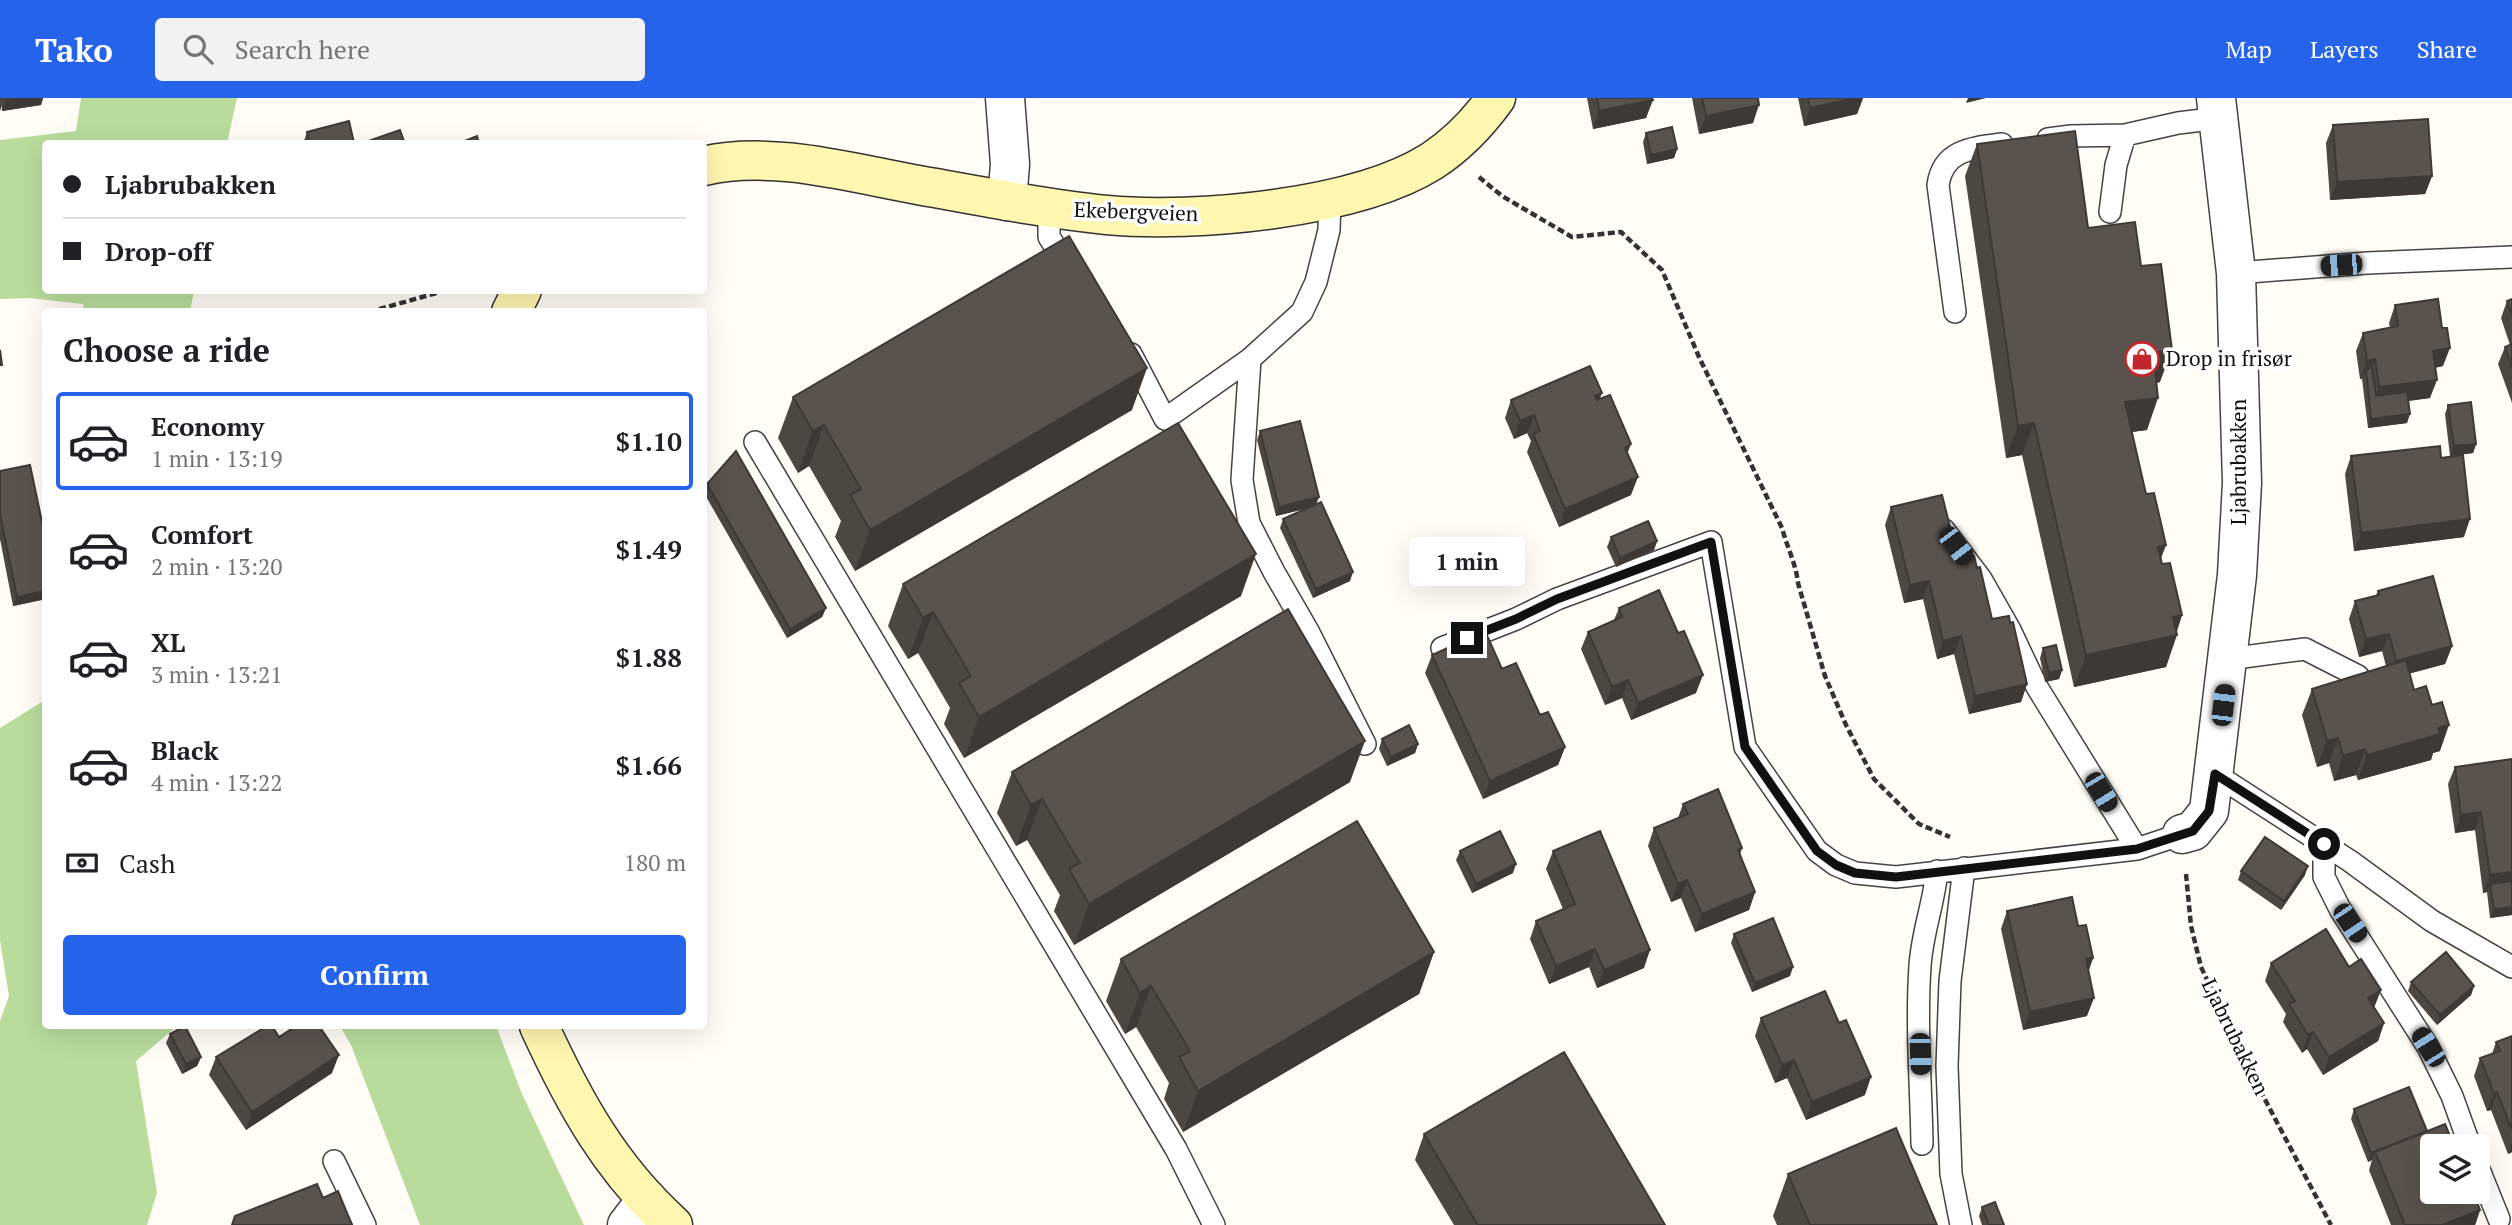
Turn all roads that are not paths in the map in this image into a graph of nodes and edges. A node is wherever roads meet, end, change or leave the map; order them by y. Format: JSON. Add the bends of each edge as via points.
{"nodes":[{"id":1,"x":1005,"y":98,"type":"edge"},
{"id":2,"x":1496,"y":98,"type":"edge"},
{"id":3,"x":2218,"y":108,"type":"edge"},
{"id":4,"x":2125,"y":135,"type":"junction"},
{"id":5,"x":707,"y":165,"type":"edge"},
{"id":6,"x":1330,"y":199,"type":"junction"},
{"id":7,"x":1007,"y":201,"type":"junction"},
{"id":8,"x":1049,"y":207,"type":"junction"},
{"id":9,"x":2110,"y":212,"type":"dead end"},
{"id":10,"x":2512,"y":257,"type":"edge"},
{"id":11,"x":2236,"y":272,"type":"junction"},
{"id":12,"x":1080,"y":283,"type":"edge"},
{"id":13,"x":1955,"y":312,"type":"dead end"},
{"id":14,"x":1121,"y":338,"type":"edge"},
{"id":15,"x":1250,"y":359,"type":"junction"},
{"id":16,"x":755,"y":442,"type":"dead end"},
{"id":17,"x":1944,"y":530,"type":"edge"},
{"id":18,"x":1442,"y":648,"type":"edge"},
{"id":19,"x":2228,"y":659,"type":"junction"},
{"id":20,"x":2358,"y":676,"type":"edge"},
{"id":21,"x":1365,"y":744,"type":"edge"},
{"id":22,"x":2215,"y":774,"type":"junction"},
{"id":23,"x":2182,"y":834,"type":"joint"},
{"id":24,"x":2324,"y":844,"type":"junction"},
{"id":25,"x":2137,"y":849,"type":"junction"},
{"id":26,"x":1964,"y":868,"type":"junction"},
{"id":27,"x":1937,"y":871,"type":"junction"},
{"id":28,"x":2512,"y":967,"type":"edge"},
{"id":29,"x":540,"y":1029,"type":"edge"},
{"id":30,"x":2466,"y":1134,"type":"edge"},
{"id":31,"x":1922,"y":1144,"type":"dead end"},
{"id":32,"x":334,"y":1161,"type":"dead end"},
{"id":33,"x":2490,"y":1197,"type":"edge"},
{"id":34,"x":649,"y":1216,"type":"edge"},
{"id":35,"x":2499,"y":1219,"type":"dead end"},
{"id":36,"x":365,"y":1225,"type":"edge"},
{"id":37,"x":1214,"y":1225,"type":"edge"},
{"id":38,"x":1961,"y":1225,"type":"edge"}],
"edges":[{"from":1,"to":7,"type":"street","via":[[1010,164]]},
{"from":2,"to":6,"type":"main road","name":"Ekebergveien","via":[[1468,132],[1431,162]]},
{"from":3,"to":4,"type":"lane"},
{"from":3,"to":11,"type":"street","name":"Ljabrubakken"},
{"from":4,"to":9,"type":"lane"},
{"from":4,"to":13,"type":"lane","via":[[1986,146],[1947,160],[1938,185]]},
{"from":5,"to":7,"type":"main road","name":"Ekebergveien","via":[[766,160]]},
{"from":6,"to":8,"type":"main road","name":"Ekebergveien","via":[[1165,216]]},
{"from":6,"to":15,"type":"lane","via":[[1329,230],[1316,282],[1302,312]]},
{"from":7,"to":8,"type":"main road","name":"Ekebergveien"},
{"from":8,"to":12,"type":"lane","via":[[1049,237]]},
{"from":10,"to":11,"type":"lane"},
{"from":11,"to":19,"type":"street","name":"Ljabrubakken","via":[[2242,483]]},
{"from":14,"to":15,"type":"lane","via":[[1165,419]]},
{"from":15,"to":21,"type":"lane","via":[[1242,480],[1249,523]]},
{"from":16,"to":37,"type":"lane","via":[[1176,1149]]},
{"from":17,"to":25,"type":"lane","via":[[1981,579],[2037,687]]},
{"from":18,"to":27,"type":"lane","name":"Ljabrubakken","via":[[1711,542],[1745,747],[1817,851],[1836,865],[1855,873],[1896,877]]},
{"from":19,"to":20,"type":"lane","via":[[2305,649]]},
{"from":19,"to":22,"type":"street","name":"Ljabrubakken"},
{"from":22,"to":23,"type":"street","name":"Ljabrubakken","via":[[2209,811],[2193,831]]},
{"from":22,"to":24,"type":"lane"},
{"from":23,"to":25,"type":"lane","name":"Ljabrubakken"},
{"from":24,"to":28,"type":"lane","via":[[2432,921]]},
{"from":24,"to":30,"type":"lane","via":[[2324,877],[2428,1047]]},
{"from":25,"to":26,"type":"lane","name":"Ljabrubakken"},
{"from":26,"to":27,"type":"lane","name":"Ljabrubakken"},
{"from":26,"to":38,"type":"lane","via":[[1950,981],[1947,1066],[1951,1174]]},
{"from":27,"to":31,"type":"lane","via":[[1920,967]]},
{"from":29,"to":34,"type":"main road","via":[[593,1132]]},
{"from":32,"to":36,"type":"lane"},
{"from":33,"to":35,"type":"lane"}]}
